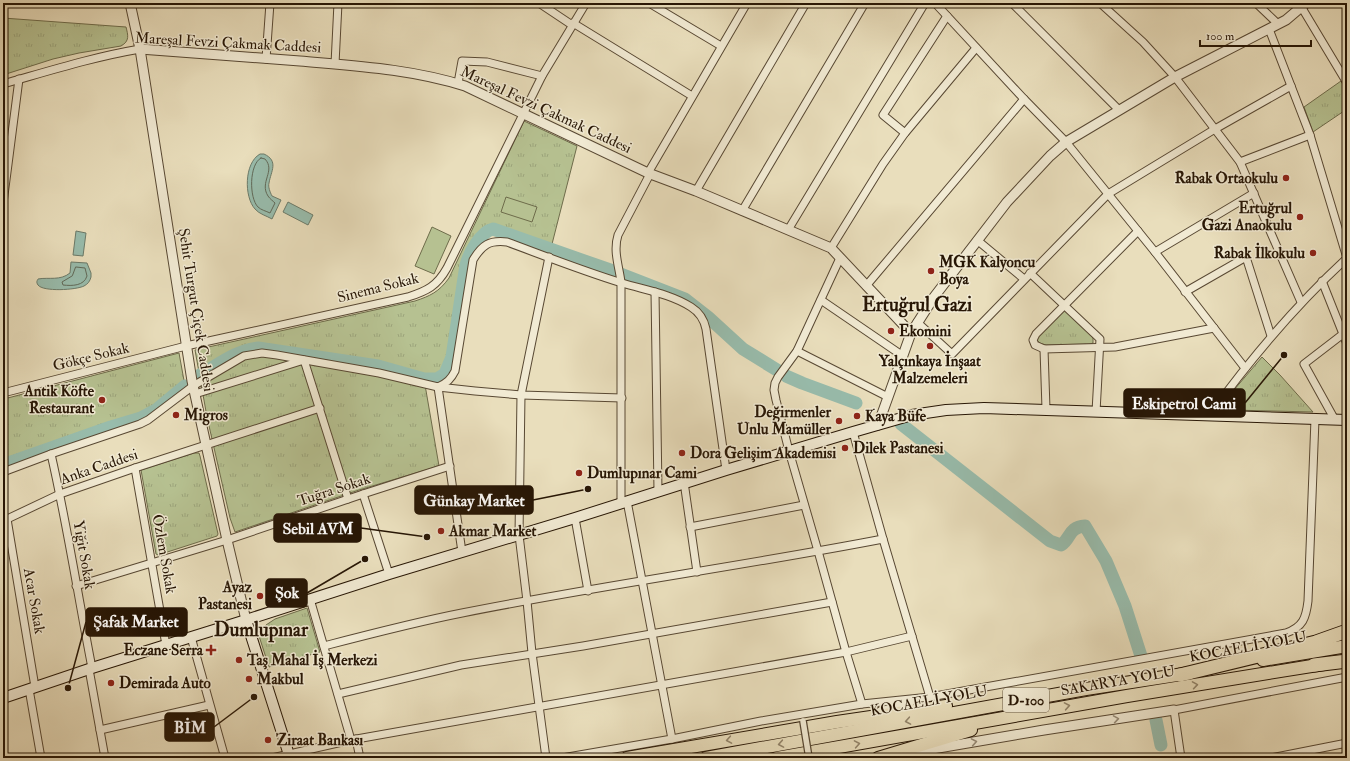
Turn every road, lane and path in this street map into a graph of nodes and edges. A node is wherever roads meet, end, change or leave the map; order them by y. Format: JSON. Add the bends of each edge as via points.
{"nodes":[{"id":1,"x":130,"y":3,"type":"edge"},
{"id":2,"x":270,"y":3,"type":"edge"},
{"id":3,"x":338,"y":3,"type":"edge"},
{"id":4,"x":539,"y":3,"type":"edge"},
{"id":5,"x":586,"y":3,"type":"edge"},
{"id":6,"x":649,"y":3,"type":"edge"},
{"id":7,"x":747,"y":3,"type":"edge"},
{"id":8,"x":806,"y":3,"type":"edge"},
{"id":9,"x":866,"y":3,"type":"edge"},
{"id":10,"x":925,"y":3,"type":"edge"},
{"id":11,"x":935,"y":3,"type":"edge"},
{"id":12,"x":1012,"y":3,"type":"edge"},
{"id":13,"x":1100,"y":3,"type":"edge"},
{"id":14,"x":1256,"y":3,"type":"edge"},
{"id":15,"x":1304,"y":5,"type":"edge"},
{"id":16,"x":947,"y":16,"type":"junction"},
{"id":17,"x":573,"y":24,"type":"junction"},
{"id":18,"x":1278,"y":24,"type":"junction"},
{"id":19,"x":1269,"y":29,"type":"junction"},
{"id":20,"x":721,"y":46,"type":"junction"},
{"id":21,"x":976,"y":48,"type":"junction"},
{"id":22,"x":140,"y":49,"type":"junction"},
{"id":23,"x":266,"y":59,"type":"junction"},
{"id":24,"x":335,"y":64,"type":"junction"},
{"id":25,"x":542,"y":76,"type":"junction"},
{"id":26,"x":1175,"y":77,"type":"junction"},
{"id":27,"x":20,"y":79,"type":"junction"},
{"id":28,"x":458,"y":83,"type":"junction"},
{"id":29,"x":1347,"y":83,"type":"edge"},
{"id":30,"x":3,"y":84,"type":"edge"},
{"id":31,"x":1291,"y":86,"type":"junction"},
{"id":32,"x":692,"y":96,"type":"junction"},
{"id":33,"x":1024,"y":99,"type":"junction"},
{"id":34,"x":1119,"y":110,"type":"junction"},
{"id":35,"x":523,"y":114,"type":"junction"},
{"id":36,"x":1215,"y":129,"type":"junction"},
{"id":37,"x":905,"y":133,"type":"junction"},
{"id":38,"x":1310,"y":135,"type":"junction"},
{"id":39,"x":1066,"y":142,"type":"junction"},
{"id":40,"x":1240,"y":162,"type":"junction"},
{"id":41,"x":649,"y":173,"type":"junction"},
{"id":42,"x":696,"y":191,"type":"junction"},
{"id":43,"x":1254,"y":193,"type":"junction"},
{"id":44,"x":1108,"y":194,"type":"junction"},
{"id":45,"x":3,"y":204,"type":"edge"},
{"id":46,"x":742,"y":211,"type":"junction"},
{"id":47,"x":788,"y":230,"type":"junction"},
{"id":48,"x":1138,"y":232,"type":"junction"},
{"id":49,"x":977,"y":240,"type":"junction"},
{"id":50,"x":831,"y":248,"type":"junction"},
{"id":51,"x":1155,"y":252,"type":"junction"},
{"id":52,"x":549,"y":257,"type":"junction"},
{"id":53,"x":840,"y":258,"type":"junction"},
{"id":54,"x":1347,"y":258,"type":"edge"},
{"id":55,"x":1030,"y":273,"type":"junction"},
{"id":56,"x":1024,"y":279,"type":"junction"},
{"id":57,"x":1322,"y":281,"type":"junction"},
{"id":58,"x":621,"y":282,"type":"junction"},
{"id":59,"x":866,"y":286,"type":"junction"},
{"id":60,"x":655,"y":292,"type":"junction"},
{"id":61,"x":1186,"y":292,"type":"junction"},
{"id":62,"x":821,"y":300,"type":"junction"},
{"id":63,"x":1301,"y":302,"type":"junction"},
{"id":64,"x":1064,"y":305,"type":"junction"},
{"id":65,"x":917,"y":322,"type":"junction"},
{"id":66,"x":1214,"y":328,"type":"junction"},
{"id":67,"x":910,"y":333,"type":"junction"},
{"id":68,"x":1343,"y":334,"type":"junction"},
{"id":69,"x":1271,"y":336,"type":"junction"},
{"id":70,"x":1347,"y":344,"type":"edge"},
{"id":71,"x":186,"y":346,"type":"junction"},
{"id":72,"x":1100,"y":348,"type":"junction"},
{"id":73,"x":1044,"y":349,"type":"junction"},
{"id":74,"x":797,"y":352,"type":"junction"},
{"id":75,"x":903,"y":356,"type":"junction"},
{"id":76,"x":304,"y":360,"type":"junction"},
{"id":77,"x":1245,"y":368,"type":"junction"},
{"id":78,"x":438,"y":387,"type":"junction"},
{"id":79,"x":194,"y":390,"type":"junction"},
{"id":80,"x":3,"y":393,"type":"edge"},
{"id":81,"x":521,"y":395,"type":"junction"},
{"id":82,"x":888,"y":397,"type":"junction"},
{"id":83,"x":622,"y":398,"type":"junction"},
{"id":84,"x":320,"y":408,"type":"junction"},
{"id":85,"x":1046,"y":409,"type":"junction"},
{"id":86,"x":1096,"y":412,"type":"junction"},
{"id":87,"x":1209,"y":416,"type":"junction"},
{"id":88,"x":1315,"y":419,"type":"junction"},
{"id":89,"x":1335,"y":420,"type":"junction"},
{"id":90,"x":1347,"y":420,"type":"edge"},
{"id":91,"x":878,"y":425,"type":"junction"},
{"id":92,"x":853,"y":432,"type":"junction"},
{"id":93,"x":206,"y":445,"type":"junction"},
{"id":94,"x":789,"y":451,"type":"junction"},
{"id":95,"x":51,"y":454,"type":"junction"},
{"id":96,"x":450,"y":466,"type":"junction"},
{"id":97,"x":135,"y":468,"type":"junction"},
{"id":98,"x":726,"y":470,"type":"junction"},
{"id":99,"x":3,"y":472,"type":"edge"},
{"id":100,"x":684,"y":482,"type":"junction"},
{"id":101,"x":658,"y":491,"type":"junction"},
{"id":102,"x":60,"y":494,"type":"junction"},
{"id":103,"x":363,"y":494,"type":"junction"},
{"id":104,"x":348,"y":499,"type":"junction"},
{"id":105,"x":624,"y":502,"type":"junction"},
{"id":106,"x":804,"y":505,"type":"junction"},
{"id":107,"x":575,"y":518,"type":"junction"},
{"id":108,"x":5,"y":520,"type":"edge"},
{"id":109,"x":690,"y":526,"type":"junction"},
{"id":110,"x":519,"y":535,"type":"junction"},
{"id":111,"x":883,"y":539,"type":"junction"},
{"id":112,"x":227,"y":540,"type":"junction"},
{"id":113,"x":818,"y":551,"type":"junction"},
{"id":114,"x":462,"y":552,"type":"junction"},
{"id":115,"x":152,"y":563,"type":"junction"},
{"id":116,"x":697,"y":572,"type":"junction"},
{"id":117,"x":389,"y":574,"type":"junction"},
{"id":118,"x":642,"y":581,"type":"junction"},
{"id":119,"x":76,"y":586,"type":"junction"},
{"id":120,"x":588,"y":591,"type":"junction"},
{"id":121,"x":310,"y":599,"type":"junction"},
{"id":122,"x":527,"y":601,"type":"junction"},
{"id":123,"x":832,"y":602,"type":"junction"},
{"id":124,"x":246,"y":620,"type":"junction"},
{"id":125,"x":1347,"y":630,"type":"edge"},
{"id":126,"x":652,"y":633,"type":"junction"},
{"id":127,"x":912,"y":636,"type":"junction"},
{"id":128,"x":191,"y":637,"type":"junction"},
{"id":129,"x":166,"y":645,"type":"junction"},
{"id":130,"x":324,"y":646,"type":"junction"},
{"id":131,"x":1347,"y":646,"type":"edge"},
{"id":132,"x":846,"y":652,"type":"junction"},
{"id":133,"x":532,"y":653,"type":"junction"},
{"id":134,"x":1347,"y":660,"type":"edge"},
{"id":135,"x":1314,"y":666,"type":"joint"},
{"id":136,"x":90,"y":668,"type":"junction"},
{"id":137,"x":1180,"y":675,"type":"junction"},
{"id":138,"x":1347,"y":677,"type":"edge"},
{"id":139,"x":662,"y":684,"type":"junction"},
{"id":140,"x":32,"y":688,"type":"junction"},
{"id":141,"x":1086,"y":689,"type":"junction"},
{"id":142,"x":338,"y":694,"type":"junction"},
{"id":143,"x":930,"y":697,"type":"junction"},
{"id":144,"x":3,"y":698,"type":"edge"},
{"id":145,"x":862,"y":704,"type":"junction"},
{"id":146,"x":209,"y":705,"type":"junction"},
{"id":147,"x":539,"y":706,"type":"junction"},
{"id":148,"x":1174,"y":710,"type":"junction"},
{"id":149,"x":1024,"y":714,"type":"junction"},
{"id":150,"x":848,"y":720,"type":"junction"},
{"id":151,"x":803,"y":721,"type":"dead end"},
{"id":152,"x":100,"y":730,"type":"junction"},
{"id":153,"x":672,"y":739,"type":"junction"},
{"id":154,"x":354,"y":740,"type":"junction"},
{"id":155,"x":1347,"y":743,"type":"edge"},
{"id":156,"x":1298,"y":755,"type":"edge"},
{"id":157,"x":289,"y":756,"type":"edge"},
{"id":158,"x":41,"y":758,"type":"edge"},
{"id":159,"x":105,"y":758,"type":"edge"},
{"id":160,"x":225,"y":758,"type":"edge"},
{"id":161,"x":272,"y":758,"type":"edge"},
{"id":162,"x":360,"y":758,"type":"edge"},
{"id":163,"x":546,"y":758,"type":"edge"},
{"id":164,"x":562,"y":758,"type":"edge"},
{"id":165,"x":627,"y":758,"type":"edge"},
{"id":166,"x":706,"y":758,"type":"edge"},
{"id":167,"x":777,"y":758,"type":"edge"},
{"id":168,"x":809,"y":758,"type":"edge"},
{"id":169,"x":879,"y":758,"type":"edge"},
{"id":170,"x":1181,"y":758,"type":"edge"},
{"id":171,"x":1271,"y":758,"type":"edge"}],
"edges":[{"from":1,"to":22,"type":"street","name":"Şehit Turgut Çiçek Caddesi"},
{"from":2,"to":23,"type":"street"},
{"from":3,"to":24,"type":"street"},
{"from":4,"to":17,"type":"street"},
{"from":5,"to":17,"type":"street","name":"Sinema Sokak"},
{"from":6,"to":20,"type":"street"},
{"from":7,"to":20,"type":"street"},
{"from":8,"to":42,"type":"street"},
{"from":9,"to":46,"type":"street"},
{"from":10,"to":47,"type":"street"},
{"from":11,"to":16,"type":"street"},
{"from":12,"to":34,"type":"street"},
{"from":13,"to":26,"type":"street"},
{"from":14,"to":18,"type":"street"},
{"from":15,"to":18,"type":"street"},
{"from":15,"to":29,"type":"street"},
{"from":16,"to":21,"type":"street"},
{"from":16,"to":37,"type":"street","via":[[882,115]]},
{"from":17,"to":25,"type":"street","name":"Sinema Sokak"},
{"from":17,"to":32,"type":"street"},
{"from":18,"to":19,"type":"street"},
{"from":19,"to":26,"type":"street"},
{"from":19,"to":31,"type":"street"},
{"from":20,"to":32,"type":"street"},
{"from":21,"to":33,"type":"street"},
{"from":21,"to":37,"type":"street"},
{"from":22,"to":23,"type":"street","name":"Mareşal Fevzi Çakmak Caddesi"},
{"from":22,"to":27,"type":"street","name":"Mareşal Fevzi Çakmak Caddesi","via":[[71,64]]},
{"from":22,"to":71,"type":"street","name":"Şehit Turgut Çiçek Caddesi"},
{"from":23,"to":24,"type":"street","name":"Mareşal Fevzi Çakmak Caddesi"},
{"from":24,"to":28,"type":"street","name":"Mareşal Fevzi Çakmak Caddesi","via":[[395,70]]},
{"from":25,"to":28,"type":"street","via":[[487,62],[462,61]]},
{"from":25,"to":35,"type":"street","name":"Sinema Sokak"},
{"from":26,"to":34,"type":"street"},
{"from":26,"to":36,"type":"street"},
{"from":27,"to":30,"type":"street","name":"Mareşal Fevzi Çakmak Caddesi"},
{"from":27,"to":45,"type":"street"},
{"from":28,"to":35,"type":"street","name":"Mareşal Fevzi Çakmak Caddesi"},
{"from":31,"to":36,"type":"street"},
{"from":31,"to":38,"type":"street"},
{"from":32,"to":41,"type":"street"},
{"from":33,"to":39,"type":"street"},
{"from":33,"to":59,"type":"street"},
{"from":34,"to":39,"type":"street"},
{"from":35,"to":41,"type":"street","name":"Mareşal Fevzi Çakmak Caddesi"},
{"from":35,"to":71,"type":"street","name":"Sinema Sokak","via":[[442,277],[429,289],[402,298]]},
{"from":36,"to":40,"type":"street"},
{"from":36,"to":44,"type":"street"},
{"from":37,"to":50,"type":"street"},
{"from":38,"to":40,"type":"street"},
{"from":38,"to":54,"type":"street"},
{"from":39,"to":44,"type":"street"},
{"from":39,"to":49,"type":"street","via":[[1007,202]]},
{"from":40,"to":43,"type":"street"},
{"from":41,"to":42,"type":"street","name":"Mareşal Fevzi Çakmak Caddesi"},
{"from":41,"to":58,"type":"street","via":[[618,235],[616,256]]},
{"from":42,"to":46,"type":"street","name":"Mareşal Fevzi Çakmak Caddesi"},
{"from":43,"to":51,"type":"street"},
{"from":43,"to":63,"type":"street"},
{"from":44,"to":48,"type":"street"},
{"from":44,"to":55,"type":"street"},
{"from":46,"to":47,"type":"street","name":"Mareşal Fevzi Çakmak Caddesi"},
{"from":47,"to":50,"type":"street","name":"Mareşal Fevzi Çakmak Caddesi"},
{"from":48,"to":51,"type":"street"},
{"from":48,"to":64,"type":"street"},
{"from":49,"to":56,"type":"street"},
{"from":49,"to":65,"type":"street"},
{"from":50,"to":53,"type":"street","name":"Mareşal Fevzi Çakmak Caddesi"},
{"from":51,"to":61,"type":"street"},
{"from":52,"to":58,"type":"street"},
{"from":52,"to":78,"type":"street","via":[[507,242],[496,241],[478,250],[473,260],[455,370],[450,379]]},
{"from":52,"to":81,"type":"street"},
{"from":53,"to":59,"type":"street","name":"Mareşal Fevzi Çakmak Caddesi"},
{"from":53,"to":62,"type":"street"},
{"from":54,"to":57,"type":"street"},
{"from":55,"to":56,"type":"street"},
{"from":55,"to":64,"type":"street"},
{"from":56,"to":65,"type":"street","via":[[952,354]]},
{"from":57,"to":63,"type":"street"},
{"from":57,"to":68,"type":"street"},
{"from":58,"to":60,"type":"street"},
{"from":58,"to":83,"type":"street"},
{"from":59,"to":67,"type":"street","name":"Mareşal Fevzi Çakmak Caddesi"},
{"from":60,"to":98,"type":"street","via":[[692,307],[705,324]]},
{"from":60,"to":101,"type":"street"},
{"from":61,"to":66,"type":"street"},
{"from":61,"to":69,"type":"street","via":[[1246,257]]},
{"from":62,"to":74,"type":"street"},
{"from":62,"to":75,"type":"street"},
{"from":63,"to":69,"type":"street"},
{"from":64,"to":72,"type":"street","via":[[1098,337]]},
{"from":64,"to":73,"type":"street","via":[[1034,337],[1035,345]]},
{"from":65,"to":67,"type":"street"},
{"from":66,"to":72,"type":"street"},
{"from":66,"to":77,"type":"street"},
{"from":67,"to":75,"type":"street"},
{"from":68,"to":70,"type":"street"},
{"from":68,"to":89,"type":"street","via":[[1304,364]]},
{"from":69,"to":77,"type":"street"},
{"from":71,"to":79,"type":"street","name":"Şehit Turgut Çiçek Caddesi"},
{"from":71,"to":80,"type":"street","name":"Gökçe Sokak"},
{"from":72,"to":73,"type":"street"},
{"from":72,"to":86,"type":"street"},
{"from":73,"to":85,"type":"street"},
{"from":74,"to":82,"type":"street"},
{"from":74,"to":94,"type":"street","via":[[778,377],[774,390]]},
{"from":75,"to":82,"type":"street"},
{"from":76,"to":78,"type":"street","via":[[379,372]]},
{"from":76,"to":79,"type":"street"},
{"from":76,"to":79,"type":"street","via":[[262,353],[252,354],[234,361]]},
{"from":76,"to":84,"type":"street"},
{"from":77,"to":87,"type":"street"},
{"from":78,"to":81,"type":"street"},
{"from":78,"to":96,"type":"street"},
{"from":79,"to":93,"type":"street","name":"Şehit Turgut Çiçek Caddesi"},
{"from":79,"to":95,"type":"street","via":[[140,424]]},
{"from":81,"to":83,"type":"street"},
{"from":81,"to":110,"type":"street"},
{"from":82,"to":91,"type":"street"},
{"from":83,"to":105,"type":"street"},
{"from":84,"to":93,"type":"street","name":"Anka Caddesi"},
{"from":84,"to":104,"type":"street"},
{"from":85,"to":86,"type":"main road"},
{"from":85,"to":91,"type":"main road","via":[[946,410],[912,415]]},
{"from":86,"to":87,"type":"main road"},
{"from":87,"to":88,"type":"main road"},
{"from":88,"to":89,"type":"main road"},
{"from":88,"to":143,"type":"street","via":[[1308,601],[1305,618],[1296,629],[1286,633]]},
{"from":89,"to":90,"type":"main road"},
{"from":91,"to":92,"type":"main road"},
{"from":92,"to":94,"type":"main road"},
{"from":92,"to":111,"type":"street"},
{"from":93,"to":97,"type":"street","name":"Anka Caddesi"},
{"from":93,"to":112,"type":"street","name":"Şehit Turgut Çiçek Caddesi"},
{"from":94,"to":98,"type":"main road"},
{"from":94,"to":106,"type":"street"},
{"from":95,"to":99,"type":"street"},
{"from":95,"to":102,"type":"street","name":"Yiğit Sokak"},
{"from":96,"to":103,"type":"street","name":"Tuğra Sokak"},
{"from":96,"to":114,"type":"street"},
{"from":97,"to":102,"type":"street","name":"Anka Caddesi"},
{"from":97,"to":115,"type":"street","name":"Özlem Sokak"},
{"from":98,"to":100,"type":"main road"},
{"from":100,"to":101,"type":"main road"},
{"from":100,"to":109,"type":"street"},
{"from":101,"to":105,"type":"main road"},
{"from":102,"to":108,"type":"street","name":"Anka Caddesi"},
{"from":102,"to":119,"type":"street","name":"Yiğit Sokak"},
{"from":103,"to":104,"type":"street","name":"Tuğra Sokak"},
{"from":103,"to":117,"type":"street"},
{"from":104,"to":112,"type":"street","name":"Tuğra Sokak"},
{"from":105,"to":107,"type":"main road"},
{"from":105,"to":118,"type":"street"},
{"from":106,"to":109,"type":"street"},
{"from":106,"to":113,"type":"street"},
{"from":107,"to":110,"type":"main road"},
{"from":107,"to":120,"type":"street"},
{"from":108,"to":140,"type":"street","name":"Acar Sokak"},
{"from":109,"to":116,"type":"street"},
{"from":110,"to":114,"type":"main road"},
{"from":110,"to":122,"type":"street"},
{"from":111,"to":113,"type":"street"},
{"from":111,"to":127,"type":"street"},
{"from":112,"to":115,"type":"street","name":"Tuğra Sokak"},
{"from":112,"to":124,"type":"street","name":"Şehit Turgut Çiçek Caddesi"},
{"from":113,"to":116,"type":"street"},
{"from":113,"to":123,"type":"street"},
{"from":114,"to":117,"type":"main road"},
{"from":115,"to":119,"type":"street","name":"Tuğra Sokak"},
{"from":115,"to":129,"type":"street","name":"Özlem Sokak"},
{"from":116,"to":118,"type":"street"},
{"from":117,"to":121,"type":"main road"},
{"from":118,"to":120,"type":"street"},
{"from":118,"to":126,"type":"street"},
{"from":119,"to":136,"type":"street","name":"Yiğit Sokak"},
{"from":120,"to":122,"type":"street"},
{"from":121,"to":124,"type":"main road"},
{"from":121,"to":130,"type":"street"},
{"from":122,"to":130,"type":"street","via":[[423,622]]},
{"from":122,"to":133,"type":"street"},
{"from":123,"to":126,"type":"street"},
{"from":123,"to":132,"type":"street"},
{"from":124,"to":128,"type":"main road"},
{"from":124,"to":157,"type":"main road"},
{"from":125,"to":137,"type":"highway","via":[[1316,642]]},
{"from":126,"to":133,"type":"street"},
{"from":126,"to":139,"type":"street"},
{"from":127,"to":132,"type":"street"},
{"from":127,"to":143,"type":"street"},
{"from":128,"to":129,"type":"main road"},
{"from":128,"to":146,"type":"street"},
{"from":129,"to":136,"type":"main road"},
{"from":130,"to":142,"type":"street"},
{"from":131,"to":137,"type":"highway","name":"KOCAELİ YOLU","number":"D-100"},
{"from":132,"to":139,"type":"street"},
{"from":132,"to":145,"type":"street"},
{"from":133,"to":142,"type":"street","via":[[454,666]]},
{"from":133,"to":147,"type":"street"},
{"from":134,"to":135,"type":"highway"},
{"from":149,"to":135,"type":"highway","name":"SAKARYA YOLU","number":"D-100","one_way":true},
{"from":136,"to":140,"type":"main road"},
{"from":136,"to":152,"type":"street","name":"Yiğit Sokak"},
{"from":137,"to":141,"type":"highway","name":"KOCAELİ YOLU","number":"D-100"},
{"from":138,"to":148,"type":"street"},
{"from":139,"to":147,"type":"street"},
{"from":139,"to":153,"type":"street"},
{"from":140,"to":144,"type":"main road"},
{"from":140,"to":158,"type":"street","name":"Acar Sokak"},
{"from":141,"to":150,"type":"highway"},
{"from":141,"to":166,"type":"highway","name":"KOCAELİ YOLU","number":"D-100","one_way":true},
{"from":142,"to":154,"type":"street"},
{"from":143,"to":145,"type":"street"},
{"from":143,"to":150,"type":"street"},
{"from":145,"to":153,"type":"street"},
{"from":146,"to":152,"type":"street"},
{"from":146,"to":160,"type":"street"},
{"from":147,"to":154,"type":"street"},
{"from":147,"to":163,"type":"street"},
{"from":169,"to":148,"type":"street","one_way":true},
{"from":148,"to":170,"type":"street"},
{"from":167,"to":149,"type":"highway","name":"SAKARYA YOLU","number":"D-100","one_way":true},
{"from":149,"to":169,"type":"highway"},
{"from":150,"to":165,"type":"highway","one_way":true},
{"from":151,"to":168,"type":"street","bridge":true},
{"from":152,"to":159,"type":"street","name":"Yiğit Sokak"},
{"from":153,"to":164,"type":"street"},
{"from":154,"to":157,"type":"street"},
{"from":154,"to":162,"type":"street"},
{"from":155,"to":156,"type":"street"},
{"from":156,"to":171,"type":"street"},
{"from":157,"to":161,"type":"street"}]}
